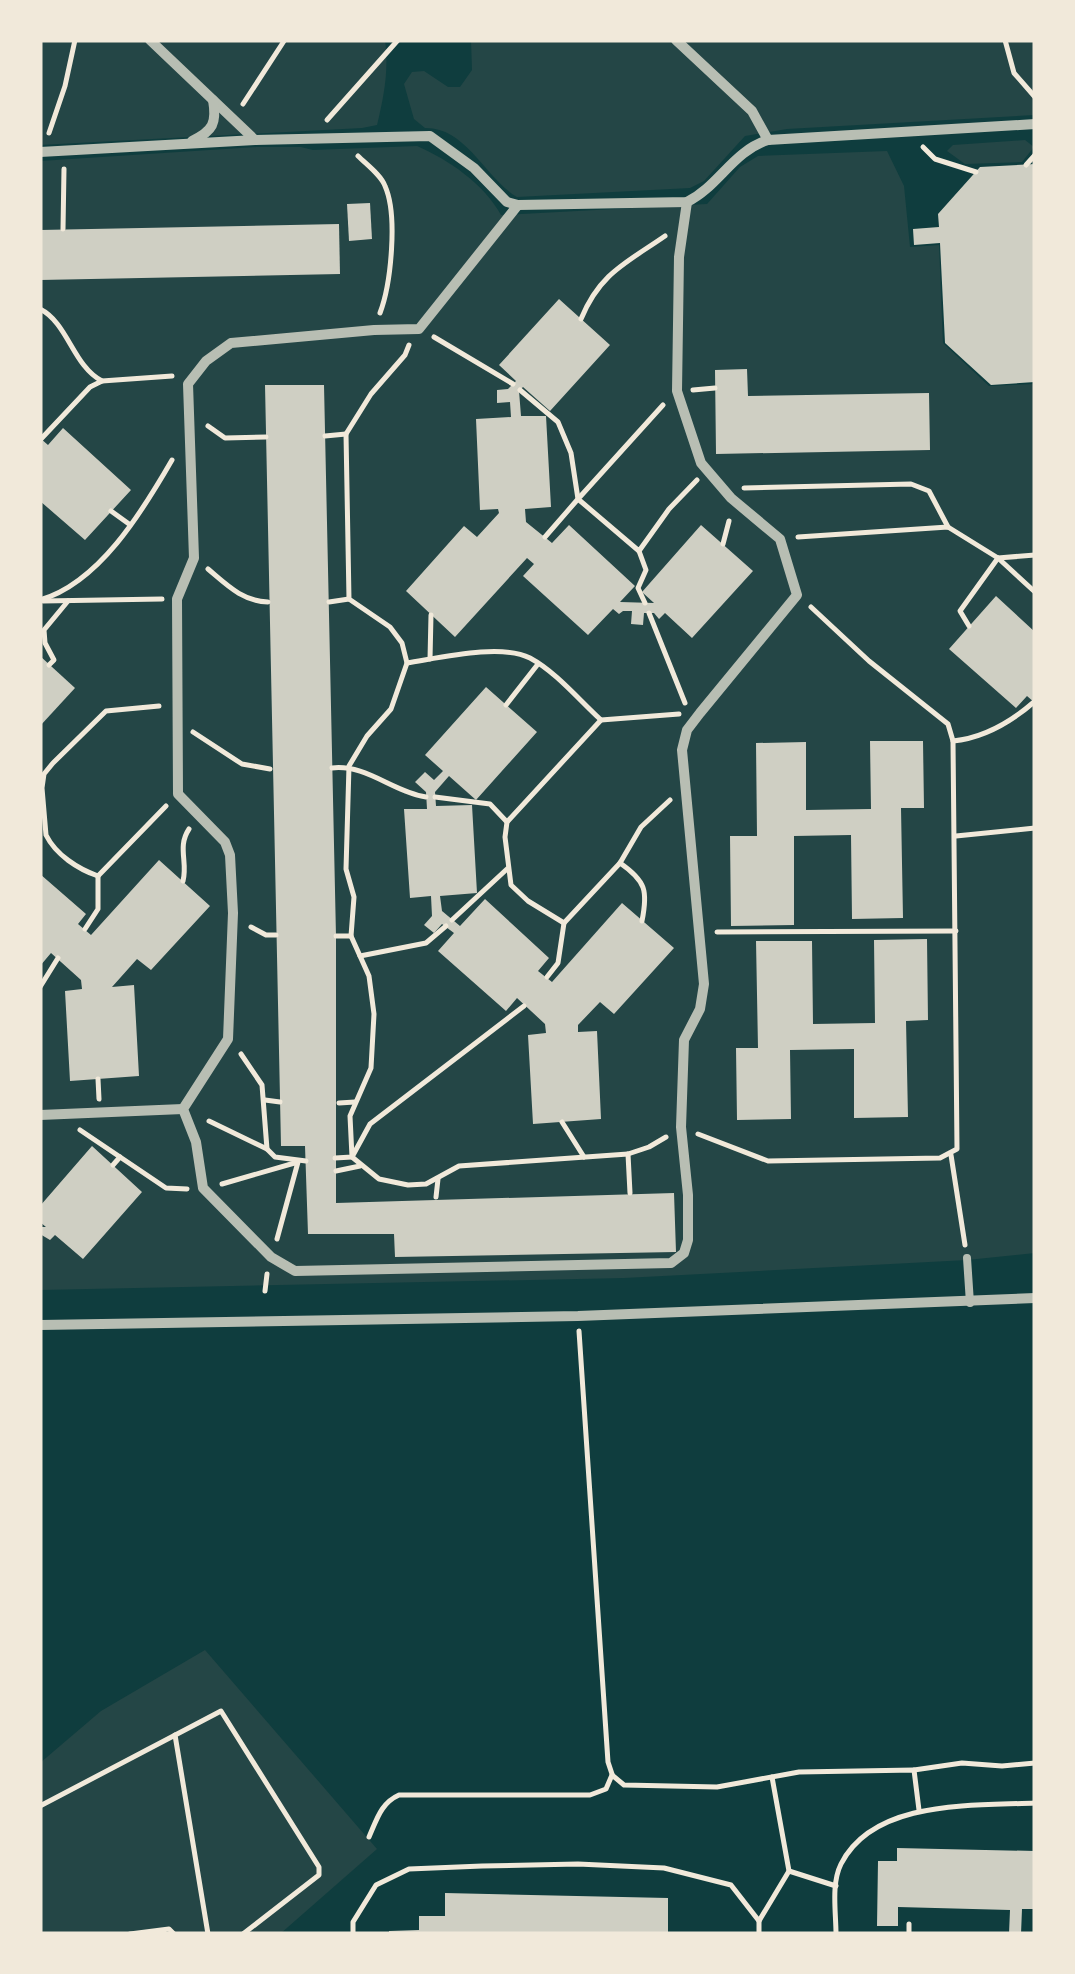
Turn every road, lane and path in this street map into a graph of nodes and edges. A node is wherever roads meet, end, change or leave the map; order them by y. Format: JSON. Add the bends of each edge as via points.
{"nodes":[{"id":1,"x":75,"y":40,"type":"edge"},
{"id":2,"x":150,"y":40,"type":"edge"},
{"id":3,"x":398,"y":40,"type":"edge"},
{"id":4,"x":676,"y":40,"type":"edge"},
{"id":5,"x":1005,"y":40,"type":"edge"},
{"id":6,"x":284,"y":41,"type":"edge"},
{"id":7,"x":1035,"y":98,"type":"edge"},
{"id":8,"x":212,"y":99,"type":"junction"},
{"id":9,"x":232,"y":118,"type":"junction"},
{"id":10,"x":1035,"y":124,"type":"edge"},
{"id":11,"x":906,"y":131,"type":"junction"},
{"id":12,"x":46,"y":139,"type":"dead end"},
{"id":13,"x":256,"y":140,"type":"junction"},
{"id":14,"x":309,"y":140,"type":"junction"},
{"id":15,"x":341,"y":140,"type":"junction"},
{"id":16,"x":768,"y":140,"type":"junction"},
{"id":17,"x":185,"y":144,"type":"junction"},
{"id":18,"x":64,"y":150,"type":"junction"},
{"id":19,"x":40,"y":152,"type":"edge"},
{"id":20,"x":1035,"y":155,"type":"edge"},
{"id":21,"x":1026,"y":164,"type":"dead end"},
{"id":22,"x":976,"y":172,"type":"dead end"},
{"id":23,"x":687,"y":202,"type":"junction"},
{"id":24,"x":518,"y":204,"type":"junction"},
{"id":25,"x":684,"y":222,"type":"junction"},
{"id":26,"x":63,"y":229,"type":"dead end"},
{"id":27,"x":40,"y":310,"type":"edge"},
{"id":28,"x":581,"y":319,"type":"dead end"},
{"id":29,"x":420,"y":329,"type":"junction"},
{"id":30,"x":374,"y":330,"type":"junction"},
{"id":31,"x":102,"y":380,"type":"junction"},
{"id":32,"x":188,"y":384,"type":"junction"},
{"id":33,"x":512,"y":384,"type":"dead end"},
{"id":34,"x":715,"y":388,"type":"dead end"},
{"id":35,"x":677,"y":391,"type":"junction"},
{"id":36,"x":521,"y":394,"type":"dead end"},
{"id":37,"x":188,"y":415,"type":"junction"},
{"id":38,"x":346,"y":434,"type":"junction"},
{"id":39,"x":325,"y":436,"type":"dead end"},
{"id":40,"x":266,"y":437,"type":"dead end"},
{"id":41,"x":41,"y":439,"type":"edge"},
{"id":42,"x":174,"y":456,"type":"dead end"},
{"id":43,"x":706,"y":471,"type":"junction"},
{"id":44,"x":722,"y":488,"type":"junction"},
{"id":45,"x":578,"y":499,"type":"junction"},
{"id":46,"x":741,"y":507,"type":"junction"},
{"id":47,"x":111,"y":512,"type":"dead end"},
{"id":48,"x":129,"y":524,"type":"junction"},
{"id":49,"x":948,"y":527,"type":"junction"},
{"id":50,"x":546,"y":537,"type":"dead end"},
{"id":51,"x":780,"y":538,"type":"junction"},
{"id":52,"x":722,"y":544,"type":"dead end"},
{"id":53,"x":639,"y":550,"type":"junction"},
{"id":54,"x":1035,"y":555,"type":"edge"},
{"id":55,"x":194,"y":558,"type":"junction"},
{"id":56,"x":998,"y":558,"type":"junction"},
{"id":57,"x":1035,"y":592,"type":"edge"},
{"id":58,"x":798,"y":595,"type":"junction"},
{"id":59,"x":177,"y":599,"type":"junction"},
{"id":60,"x":349,"y":599,"type":"junction"},
{"id":61,"x":69,"y":600,"type":"junction"},
{"id":62,"x":40,"y":601,"type":"edge"},
{"id":63,"x":268,"y":602,"type":"dead end"},
{"id":64,"x":329,"y":602,"type":"dead end"},
{"id":65,"x":643,"y":602,"type":"dead end"},
{"id":66,"x":648,"y":613,"type":"dead end"},
{"id":67,"x":432,"y":615,"type":"dead end"},
{"id":68,"x":970,"y":626,"type":"dead end"},
{"id":69,"x":430,"y":659,"type":"junction"},
{"id":70,"x":407,"y":663,"type":"junction"},
{"id":71,"x":538,"y":664,"type":"junction"},
{"id":72,"x":49,"y":665,"type":"dead end"},
{"id":73,"x":1034,"y":702,"type":"edge"},
{"id":74,"x":177,"y":705,"type":"junction"},
{"id":75,"x":506,"y":705,"type":"dead end"},
{"id":76,"x":601,"y":720,"type":"junction"},
{"id":77,"x":178,"y":722,"type":"junction"},
{"id":78,"x":953,"y":741,"type":"junction"},
{"id":79,"x":349,"y":766,"type":"junction"},
{"id":80,"x":332,"y":768,"type":"dead end"},
{"id":81,"x":270,"y":769,"type":"dead end"},
{"id":82,"x":42,"y":772,"type":"edge"},
{"id":83,"x":685,"y":788,"type":"junction"},
{"id":84,"x":178,"y":794,"type":"junction"},
{"id":85,"x":438,"y":794,"type":"dead end"},
{"id":86,"x":426,"y":797,"type":"dead end"},
{"id":87,"x":199,"y":814,"type":"junction"},
{"id":88,"x":507,"y":822,"type":"junction"},
{"id":89,"x":1035,"y":828,"type":"edge"},
{"id":90,"x":43,"y":836,"type":"edge"},
{"id":91,"x":956,"y":836,"type":"junction"},
{"id":92,"x":620,"y":864,"type":"junction"},
{"id":93,"x":507,"y":869,"type":"junction"},
{"id":94,"x":98,"y":876,"type":"junction"},
{"id":95,"x":183,"y":881,"type":"dead end"},
{"id":96,"x":451,"y":918,"type":"dead end"},
{"id":97,"x":642,"y":922,"type":"dead end"},
{"id":98,"x":564,"y":923,"type":"junction"},
{"id":99,"x":446,"y":926,"type":"dead end"},
{"id":100,"x":84,"y":928,"type":"dead end"},
{"id":101,"x":956,"y":930,"type":"junction"},
{"id":102,"x":698,"y":932,"type":"junction"},
{"id":103,"x":336,"y":936,"type":"dead end"},
{"id":104,"x":351,"y":936,"type":"junction"},
{"id":105,"x":360,"y":956,"type":"junction"},
{"id":106,"x":58,"y":958,"type":"dead end"},
{"id":107,"x":547,"y":977,"type":"dead end"},
{"id":108,"x":40,"y":987,"type":"edge"},
{"id":109,"x":524,"y":1006,"type":"dead end"},
{"id":110,"x":228,"y":1039,"type":"junction"},
{"id":111,"x":265,"y":1100,"type":"junction"},
{"id":112,"x":280,"y":1102,"type":"dead end"},
{"id":113,"x":355,"y":1102,"type":"junction"},
{"id":114,"x":339,"y":1104,"type":"dead end"},
{"id":115,"x":183,"y":1109,"type":"junction"},
{"id":116,"x":62,"y":1114,"type":"junction"},
{"id":117,"x":40,"y":1115,"type":"edge"},
{"id":118,"x":562,"y":1122,"type":"dead end"},
{"id":119,"x":681,"y":1126,"type":"junction"},
{"id":120,"x":267,"y":1148,"type":"junction"},
{"id":121,"x":628,"y":1154,"type":"junction"},
{"id":122,"x":951,"y":1155,"type":"junction"},
{"id":123,"x":352,"y":1157,"type":"junction"},
{"id":124,"x":584,"y":1157,"type":"junction"},
{"id":125,"x":120,"y":1158,"type":"junction"},
{"id":126,"x":336,"y":1158,"type":"dead end"},
{"id":127,"x":306,"y":1161,"type":"dead end"},
{"id":128,"x":298,"y":1162,"type":"junction"},
{"id":129,"x":113,"y":1165,"type":"dead end"},
{"id":130,"x":360,"y":1166,"type":"junction"},
{"id":131,"x":336,"y":1171,"type":"dead end"},
{"id":132,"x":438,"y":1179,"type":"junction"},
{"id":133,"x":203,"y":1188,"type":"junction"},
{"id":134,"x":630,"y":1193,"type":"dead end"},
{"id":135,"x":436,"y":1197,"type":"dead end"},
{"id":136,"x":271,"y":1258,"type":"junction"},
{"id":137,"x":967,"y":1258,"type":"joint"},
{"id":138,"x":1035,"y":1298,"type":"edge"},
{"id":139,"x":970,"y":1302,"type":"junction"},
{"id":140,"x":40,"y":1325,"type":"edge"},
{"id":141,"x":578,"y":1327,"type":"dead end"},
{"id":142,"x":175,"y":1735,"type":"junction"},
{"id":143,"x":1035,"y":1763,"type":"edge"},
{"id":144,"x":914,"y":1770,"type":"junction"},
{"id":145,"x":612,"y":1775,"type":"junction"},
{"id":146,"x":772,"y":1777,"type":"junction"},
{"id":147,"x":1035,"y":1803,"type":"edge"},
{"id":148,"x":40,"y":1806,"type":"edge"},
{"id":149,"x":919,"y":1810,"type":"junction"},
{"id":150,"x":370,"y":1837,"type":"dead end"},
{"id":151,"x":789,"y":1871,"type":"junction"},
{"id":152,"x":836,"y":1886,"type":"junction"},
{"id":153,"x":759,"y":1921,"type":"junction"},
{"id":154,"x":909,"y":1924,"type":"dead end"},
{"id":155,"x":130,"y":1934,"type":"edge"},
{"id":156,"x":174,"y":1934,"type":"edge"},
{"id":157,"x":208,"y":1934,"type":"edge"},
{"id":158,"x":243,"y":1934,"type":"edge"},
{"id":159,"x":353,"y":1934,"type":"edge"},
{"id":160,"x":759,"y":1934,"type":"edge"},
{"id":161,"x":836,"y":1934,"type":"edge"},
{"id":162,"x":909,"y":1934,"type":"edge"}],
"edges":[{"from":1,"to":12,"type":"path"},
{"from":2,"to":8,"type":"street"},
{"from":3,"to":14,"type":"path"},
{"from":4,"to":16,"type":"street","via":[[752,112]]},
{"from":5,"to":7,"type":"path","via":[[1014,73]]},
{"from":6,"to":9,"type":"path"},
{"from":8,"to":9,"type":"street"},
{"from":8,"to":17,"type":"street","via":[[215,124]]},
{"from":9,"to":13,"type":"street"},
{"from":10,"to":11,"type":"street"},
{"from":11,"to":16,"type":"street"},
{"from":11,"to":22,"type":"path","via":[[935,158]]},
{"from":13,"to":14,"type":"street"},
{"from":13,"to":17,"type":"street"},
{"from":14,"to":15,"type":"street"},
{"from":15,"to":24,"type":"street","via":[[430,136],[507,202]]},
{"from":15,"to":30,"type":"path","via":[[385,184],[390,270]]},
{"from":16,"to":23,"type":"street","via":[[744,150]]},
{"from":17,"to":18,"type":"street"},
{"from":18,"to":19,"type":"street"},
{"from":18,"to":26,"type":"path"},
{"from":20,"to":21,"type":"path"},
{"from":23,"to":24,"type":"street"},
{"from":23,"to":25,"type":"street"},
{"from":24,"to":29,"type":"street"},
{"from":25,"to":28,"type":"path","via":[[604,280]]},
{"from":25,"to":35,"type":"street"},
{"from":27,"to":31,"type":"path","via":[[54,320],[89,374]]},
{"from":29,"to":30,"type":"street"},
{"from":29,"to":33,"type":"path"},
{"from":29,"to":38,"type":"path"},
{"from":30,"to":32,"type":"street","via":[[231,343]]},
{"from":31,"to":32,"type":"path","via":[[161,375]]},
{"from":31,"to":41,"type":"path"},
{"from":32,"to":37,"type":"street"},
{"from":34,"to":35,"type":"path"},
{"from":35,"to":43,"type":"street"},
{"from":35,"to":45,"type":"path"},
{"from":36,"to":45,"type":"path","via":[[558,422]]},
{"from":37,"to":40,"type":"path","via":[[226,438]]},
{"from":37,"to":55,"type":"street"},
{"from":38,"to":39,"type":"path"},
{"from":38,"to":60,"type":"path"},
{"from":42,"to":48,"type":"path"},
{"from":43,"to":44,"type":"street"},
{"from":43,"to":53,"type":"path"},
{"from":44,"to":46,"type":"street"},
{"from":44,"to":49,"type":"path","via":[[911,484],[929,491]]},
{"from":45,"to":50,"type":"path"},
{"from":45,"to":53,"type":"path"},
{"from":46,"to":51,"type":"street"},
{"from":46,"to":52,"type":"path"},
{"from":47,"to":48,"type":"path"},
{"from":48,"to":62,"type":"path","via":[[92,569]]},
{"from":49,"to":51,"type":"path"},
{"from":49,"to":56,"type":"path"},
{"from":51,"to":58,"type":"street"},
{"from":53,"to":65,"type":"path","via":[[646,570],[638,582]]},
{"from":54,"to":56,"type":"path"},
{"from":55,"to":59,"type":"street"},
{"from":55,"to":63,"type":"path","via":[[237,594]]},
{"from":56,"to":57,"type":"path"},
{"from":56,"to":68,"type":"path","via":[[960,611]]},
{"from":58,"to":78,"type":"path","via":[[948,724]]},
{"from":58,"to":83,"type":"street","via":[[687,730]]},
{"from":59,"to":61,"type":"path"},
{"from":59,"to":74,"type":"street"},
{"from":60,"to":64,"type":"path"},
{"from":60,"to":70,"type":"path","via":[[390,628]]},
{"from":61,"to":62,"type":"path"},
{"from":61,"to":72,"type":"path","via":[[44,630],[54,660]]},
{"from":66,"to":76,"type":"path","via":[[689,714]]},
{"from":67,"to":69,"type":"path"},
{"from":69,"to":70,"type":"path"},
{"from":69,"to":71,"type":"path","via":[[504,652]]},
{"from":70,"to":79,"type":"path","via":[[391,710]]},
{"from":71,"to":75,"type":"path"},
{"from":71,"to":76,"type":"path"},
{"from":73,"to":78,"type":"path","via":[[997,727]]},
{"from":74,"to":77,"type":"street"},
{"from":74,"to":82,"type":"path","via":[[106,710]]},
{"from":76,"to":88,"type":"path"},
{"from":77,"to":81,"type":"path","via":[[242,764]]},
{"from":77,"to":84,"type":"street"},
{"from":78,"to":91,"type":"path"},
{"from":79,"to":80,"type":"path"},
{"from":79,"to":86,"type":"path"},
{"from":79,"to":104,"type":"path"},
{"from":82,"to":90,"type":"path"},
{"from":83,"to":92,"type":"path","via":[[641,826]]},
{"from":83,"to":102,"type":"street"},
{"from":84,"to":87,"type":"street"},
{"from":84,"to":94,"type":"path"},
{"from":85,"to":88,"type":"path","via":[[490,804]]},
{"from":87,"to":95,"type":"path","via":[[182,840]]},
{"from":87,"to":110,"type":"street","via":[[230,855]]},
{"from":88,"to":93,"type":"path"},
{"from":89,"to":91,"type":"path"},
{"from":90,"to":94,"type":"path"},
{"from":91,"to":101,"type":"path"},
{"from":92,"to":97,"type":"path","via":[[643,883]]},
{"from":92,"to":98,"type":"path"},
{"from":93,"to":96,"type":"path"},
{"from":93,"to":98,"type":"path","via":[[511,885]]},
{"from":94,"to":100,"type":"path","via":[[98,908]]},
{"from":98,"to":107,"type":"path","via":[[558,963]]},
{"from":99,"to":105,"type":"path","via":[[426,943]]},
{"from":101,"to":102,"type":"path"},
{"from":101,"to":122,"type":"path","via":[[959,1140]]},
{"from":102,"to":119,"type":"street","via":[[704,984],[684,1040]]},
{"from":103,"to":104,"type":"path"},
{"from":104,"to":105,"type":"path"},
{"from":105,"to":113,"type":"path","via":[[373,996],[372,1046],[371,1068]]},
{"from":106,"to":108,"type":"path"},
{"from":109,"to":123,"type":"path","via":[[370,1124]]},
{"from":110,"to":111,"type":"path","via":[[255,1071]]},
{"from":110,"to":115,"type":"street"},
{"from":111,"to":112,"type":"path"},
{"from":111,"to":120,"type":"path"},
{"from":113,"to":114,"type":"path"},
{"from":113,"to":123,"type":"path"},
{"from":115,"to":116,"type":"street"},
{"from":115,"to":120,"type":"path"},
{"from":115,"to":133,"type":"street"},
{"from":116,"to":117,"type":"street"},
{"from":116,"to":125,"type":"path"},
{"from":118,"to":124,"type":"path"},
{"from":119,"to":121,"type":"path"},
{"from":119,"to":122,"type":"path","via":[[768,1161]]},
{"from":119,"to":136,"type":"street","via":[[688,1240],[670,1263],[295,1272]]},
{"from":120,"to":128,"type":"path"},
{"from":121,"to":124,"type":"path"},
{"from":121,"to":134,"type":"path"},
{"from":122,"to":137,"type":"path"},
{"from":123,"to":126,"type":"path"},
{"from":123,"to":130,"type":"path"},
{"from":124,"to":132,"type":"path","via":[[459,1166]]},
{"from":125,"to":129,"type":"path"},
{"from":125,"to":133,"type":"path","via":[[166,1188]]},
{"from":127,"to":128,"type":"path"},
{"from":128,"to":133,"type":"path"},
{"from":128,"to":136,"type":"path"},
{"from":130,"to":131,"type":"path"},
{"from":130,"to":132,"type":"path","via":[[379,1179],[408,1185]]},
{"from":132,"to":135,"type":"path"},
{"from":133,"to":136,"type":"street"},
{"from":137,"to":139,"type":"lane"},
{"from":138,"to":139,"type":"street"},
{"from":139,"to":140,"type":"street"},
{"from":141,"to":145,"type":"path"},
{"from":142,"to":148,"type":"path"},
{"from":142,"to":157,"type":"path"},
{"from":142,"to":158,"type":"path","via":[[221,1711],[319,1867],[319,1874]]},
{"from":143,"to":144,"type":"path"},
{"from":144,"to":146,"type":"path"},
{"from":144,"to":149,"type":"path"},
{"from":145,"to":146,"type":"path","via":[[624,1785],[717,1786]]},
{"from":145,"to":150,"type":"path","via":[[606,1789],[590,1795],[399,1795],[382,1808]]},
{"from":146,"to":151,"type":"path"},
{"from":147,"to":149,"type":"path"},
{"from":149,"to":152,"type":"path","via":[[862,1838],[842,1864]]},
{"from":151,"to":152,"type":"path"},
{"from":151,"to":153,"type":"path"},
{"from":152,"to":161,"type":"path"},
{"from":153,"to":159,"type":"path","via":[[731,1885],[664,1868],[482,1866],[409,1870],[376,1885],[353,1922]]},
{"from":153,"to":160,"type":"path"},
{"from":154,"to":162,"type":"path"},
{"from":155,"to":156,"type":"path"}]}
